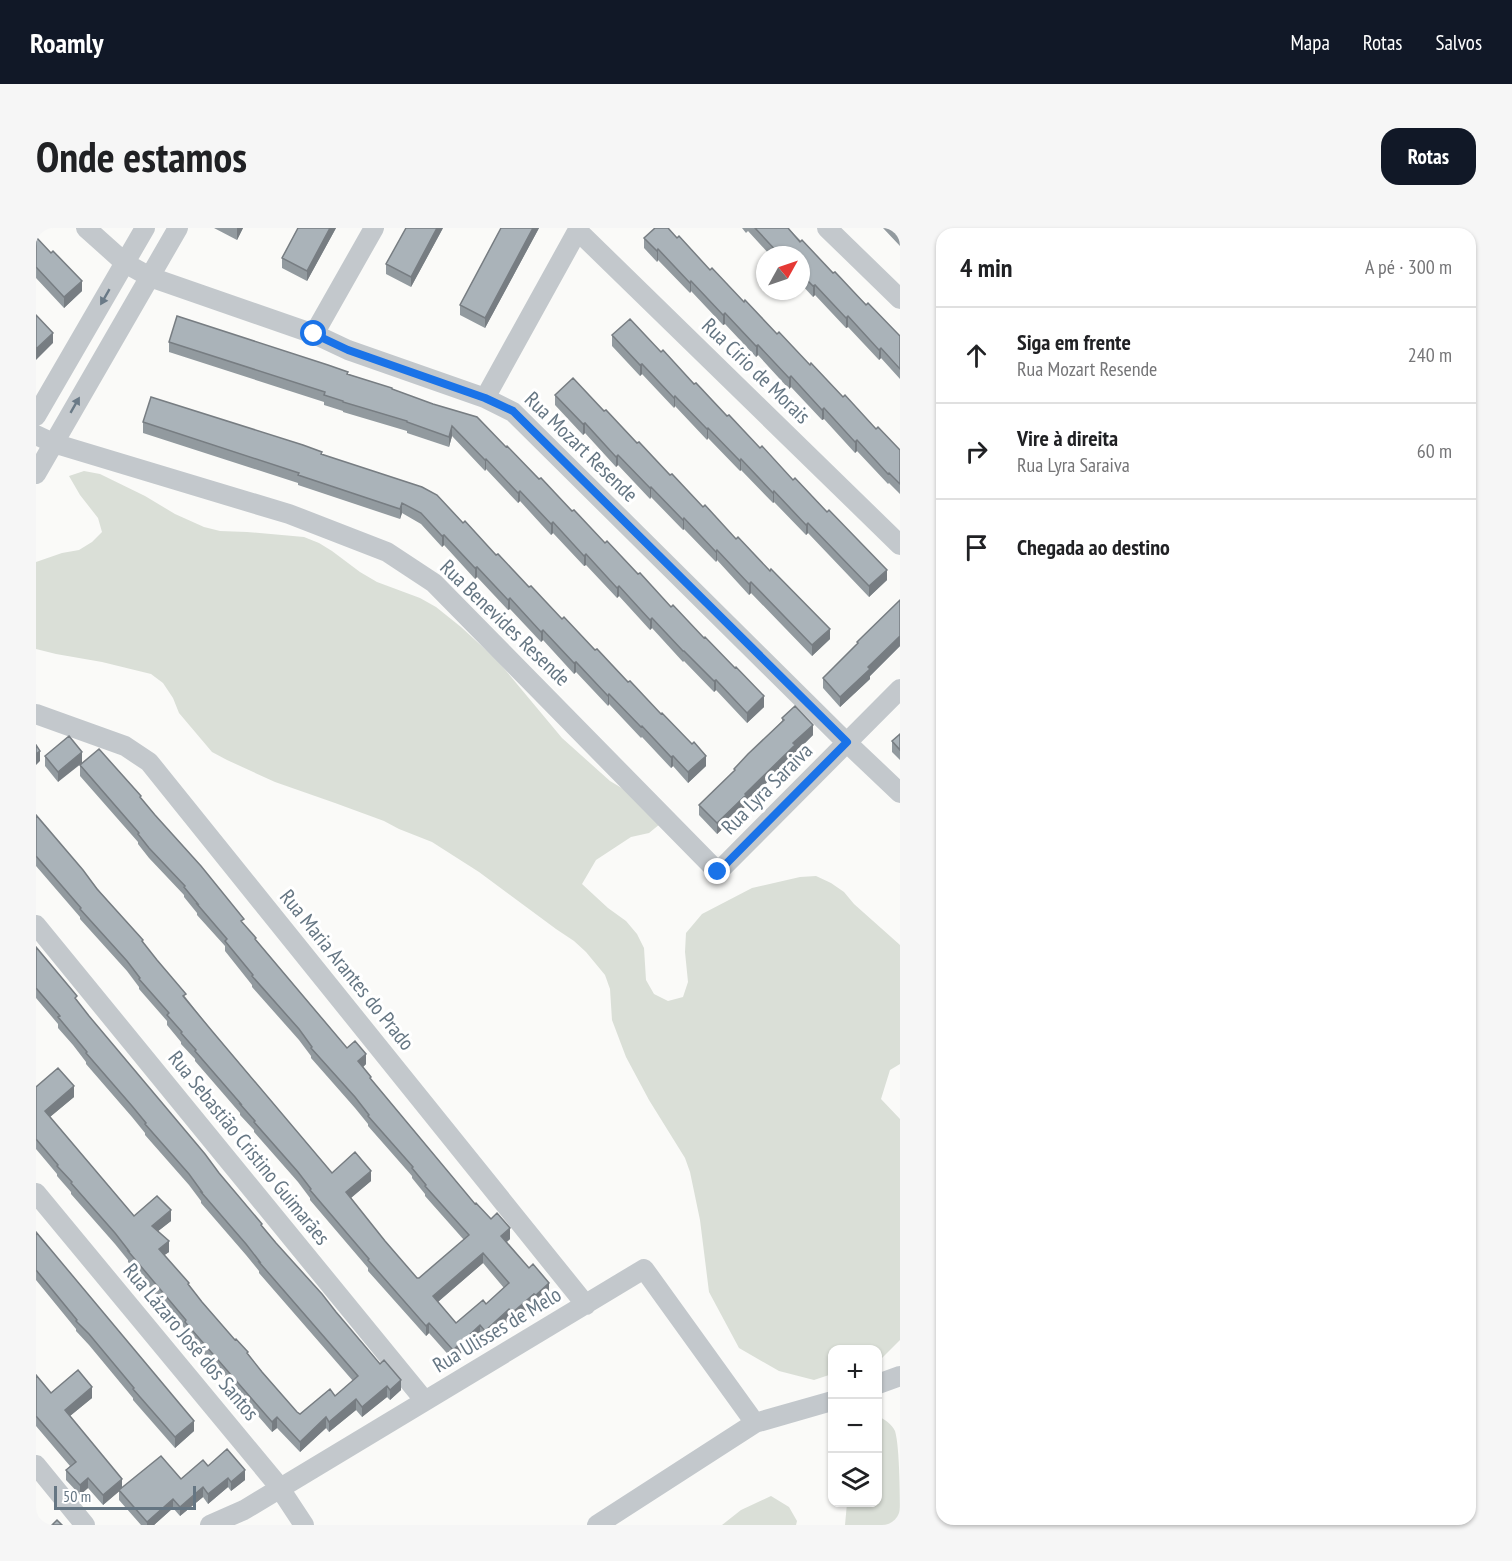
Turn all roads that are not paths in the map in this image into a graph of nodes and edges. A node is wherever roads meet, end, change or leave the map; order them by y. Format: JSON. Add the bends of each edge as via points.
{"nodes":[{"id":1,"x":86,"y":228,"type":"edge"},
{"id":2,"x":145,"y":228,"type":"edge"},
{"id":3,"x":178,"y":228,"type":"edge"},
{"id":4,"x":374,"y":228,"type":"edge"},
{"id":5,"x":827,"y":228,"type":"edge"},
{"id":6,"x":579,"y":230,"type":"edge"},
{"id":7,"x":125,"y":263,"type":"junction"},
{"id":8,"x":150,"y":277,"type":"junction"},
{"id":9,"x":900,"y":299,"type":"edge"},
{"id":10,"x":314,"y":334,"type":"junction"},
{"id":11,"x":485,"y":398,"type":"junction"},
{"id":12,"x":36,"y":416,"type":"edge"},
{"id":13,"x":44,"y":439,"type":"edge"},
{"id":14,"x":36,"y":474,"type":"edge"},
{"id":15,"x":900,"y":545,"type":"edge"},
{"id":16,"x":900,"y":689,"type":"edge"},
{"id":17,"x":36,"y":714,"type":"edge"},
{"id":18,"x":847,"y":742,"type":"junction"},
{"id":19,"x":900,"y":793,"type":"edge"},
{"id":20,"x":718,"y":872,"type":"joint"},
{"id":21,"x":36,"y":925,"type":"edge"},
{"id":22,"x":36,"y":1193,"type":"edge"},
{"id":23,"x":586,"y":1305,"type":"junction"},
{"id":24,"x":900,"y":1376,"type":"edge"},
{"id":25,"x":882,"y":1383,"type":"edge"},
{"id":26,"x":425,"y":1401,"type":"junction"},
{"id":27,"x":828,"y":1402,"type":"edge"},
{"id":28,"x":755,"y":1423,"type":"junction"},
{"id":29,"x":36,"y":1465,"type":"edge"},
{"id":30,"x":280,"y":1488,"type":"junction"},
{"id":31,"x":85,"y":1525,"type":"edge"},
{"id":32,"x":210,"y":1525,"type":"edge"},
{"id":33,"x":304,"y":1525,"type":"edge"},
{"id":34,"x":597,"y":1525,"type":"edge"}],
"edges":[{"from":1,"to":7,"type":"street","name":"Rua Mozart Resende"},
{"from":2,"to":7,"type":"street"},
{"from":3,"to":8,"type":"street"},
{"from":4,"to":10,"type":"street"},
{"from":5,"to":9,"type":"street"},
{"from":6,"to":11,"type":"street"},
{"from":6,"to":15,"type":"street","name":"Rua Círio de Morais"},
{"from":7,"to":8,"type":"street","name":"Rua Mozart Resende"},
{"from":7,"to":12,"type":"street","one_way":true},
{"from":8,"to":10,"type":"street","name":"Rua Mozart Resende"},
{"from":13,"to":8,"type":"street","one_way":true},
{"from":10,"to":11,"type":"street","name":"Rua Mozart Resende","via":[[348,350]]},
{"from":11,"to":18,"type":"street","name":"Rua Mozart Resende","via":[[513,411]]},
{"from":13,"to":14,"type":"street"},
{"from":13,"to":20,"type":"street","name":"Rua Benevides Resende","via":[[289,514],[387,552],[434,582]]},
{"from":16,"to":18,"type":"street","name":"Rua Lyra Saraiva"},
{"from":17,"to":23,"type":"street","name":"Rua Maria Arantes do Prado","via":[[125,746],[149,762]]},
{"from":18,"to":19,"type":"street","name":"Rua Mozart Resende"},
{"from":18,"to":20,"type":"street","name":"Rua Lyra Saraiva"},
{"from":21,"to":26,"type":"street","name":"Rua Sebastião Cristino Guimarães"},
{"from":22,"to":30,"type":"street","name":"Rua Lázaro José dos Santos"},
{"from":23,"to":26,"type":"street","name":"Rua Ulisses de Melo"},
{"from":23,"to":28,"type":"street","name":"Rua Ulisses de Melo","via":[[644,1269]]},
{"from":24,"to":25,"type":"street"},
{"from":26,"to":30,"type":"street","name":"Rua Ulisses de Melo"},
{"from":27,"to":28,"type":"street"},
{"from":28,"to":34,"type":"street"},
{"from":29,"to":31,"type":"street"},
{"from":30,"to":32,"type":"street","name":"Rua Ulisses de Melo"},
{"from":30,"to":33,"type":"street","name":"Rua Lázaro José dos Santos"}]}
